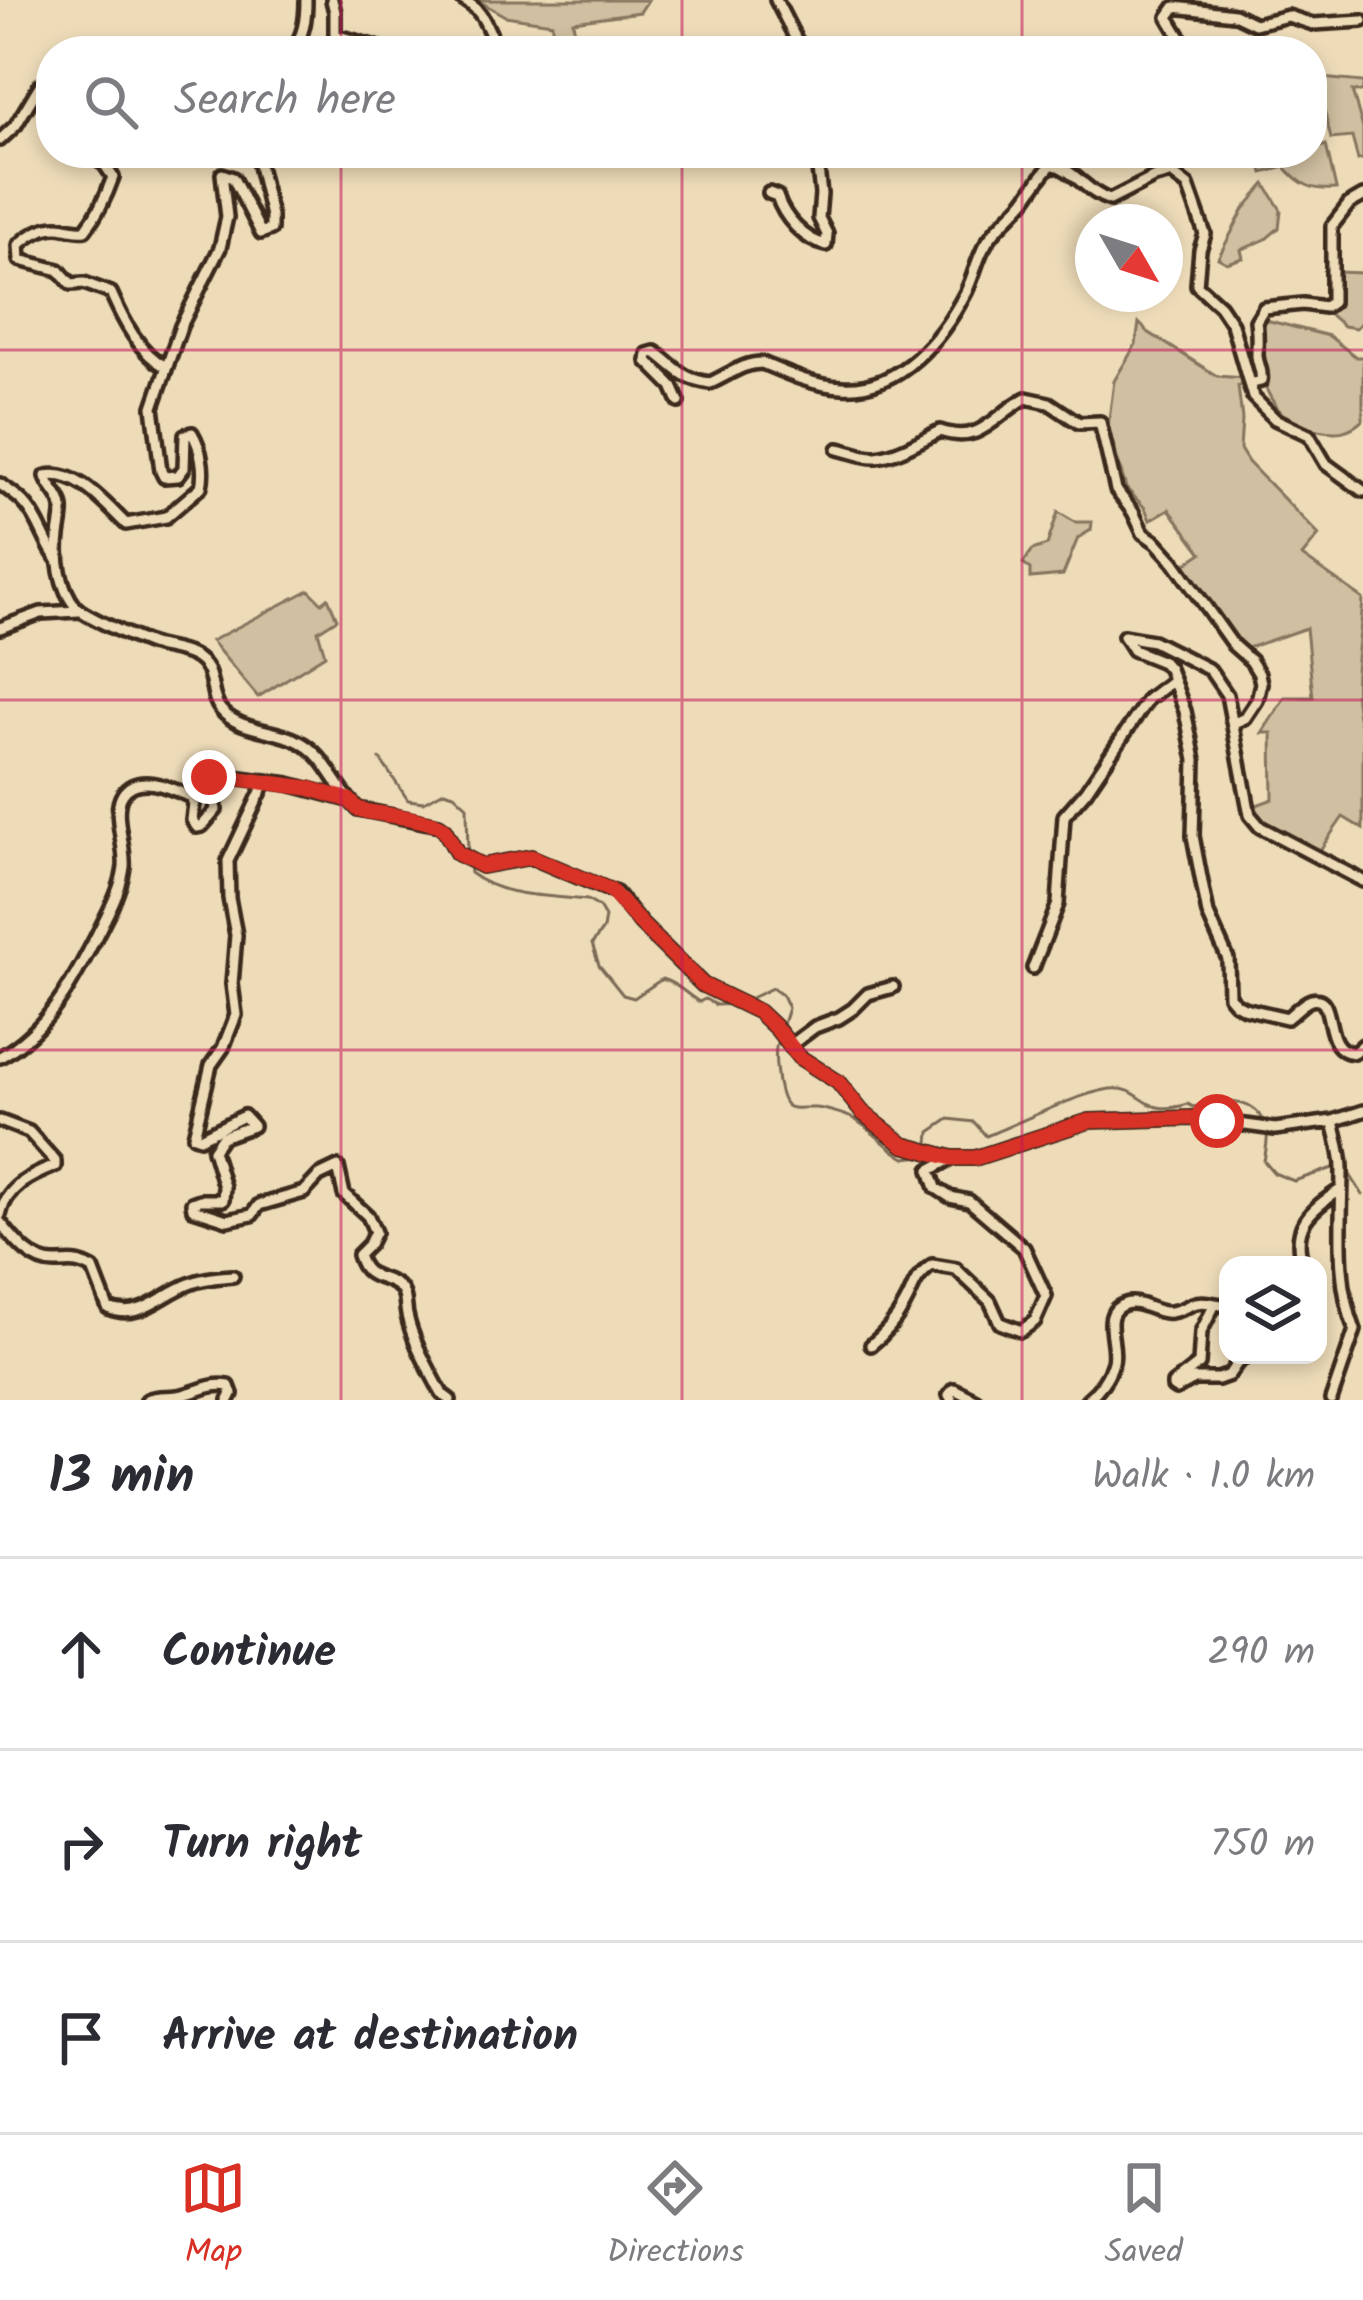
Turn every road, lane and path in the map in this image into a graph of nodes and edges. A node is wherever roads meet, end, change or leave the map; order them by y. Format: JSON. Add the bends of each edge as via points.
{"nodes":[{"id":1,"x":304,"y":0,"type":"edge"},
{"id":2,"x":332,"y":0,"type":"edge"},
{"id":3,"x":463,"y":0,"type":"edge"},
{"id":4,"x":776,"y":0,"type":"edge"},
{"id":5,"x":1363,"y":21,"type":"edge"},
{"id":6,"x":302,"y":36,"type":"edge"},
{"id":7,"x":338,"y":36,"type":"edge"},
{"id":8,"x":490,"y":36,"type":"edge"},
{"id":9,"x":794,"y":36,"type":"edge"},
{"id":10,"x":1179,"y":36,"type":"edge"},
{"id":11,"x":36,"y":92,"type":"edge"},
{"id":12,"x":0,"y":140,"type":"edge"},
{"id":13,"x":107,"y":168,"type":"edge"},
{"id":14,"x":260,"y":168,"type":"edge"},
{"id":15,"x":818,"y":168,"type":"edge"},
{"id":16,"x":1049,"y":168,"type":"edge"},
{"id":17,"x":1066,"y":168,"type":"edge"},
{"id":18,"x":1169,"y":168,"type":"edge"},
{"id":19,"x":1171,"y":172,"type":"junction"},
{"id":20,"x":769,"y":193,"type":"dead end"},
{"id":21,"x":1363,"y":196,"type":"edge"},
{"id":22,"x":166,"y":367,"type":"junction"},
{"id":23,"x":1249,"y":384,"type":"junction"},
{"id":24,"x":679,"y":402,"type":"dead end"},
{"id":25,"x":838,"y":449,"type":"dead end"},
{"id":26,"x":0,"y":484,"type":"edge"},
{"id":27,"x":1363,"y":490,"type":"edge"},
{"id":28,"x":57,"y":559,"type":"junction"},
{"id":29,"x":79,"y":611,"type":"junction"},
{"id":30,"x":0,"y":628,"type":"edge"},
{"id":31,"x":1173,"y":680,"type":"junction"},
{"id":32,"x":1234,"y":723,"type":"junction"},
{"id":33,"x":265,"y":783,"type":"junction"},
{"id":34,"x":349,"y":800,"type":"junction"},
{"id":35,"x":1363,"y":881,"type":"edge"},
{"id":36,"x":1033,"y":968,"type":"dead end"},
{"id":37,"x":893,"y":987,"type":"dead end"},
{"id":38,"x":784,"y":1037,"type":"junction"},
{"id":39,"x":1363,"y":1045,"type":"edge"},
{"id":40,"x":0,"y":1057,"type":"edge"},
{"id":41,"x":1363,"y":1112,"type":"edge"},
{"id":42,"x":0,"y":1121,"type":"edge"},
{"id":43,"x":1333,"y":1121,"type":"junction"},
{"id":44,"x":952,"y":1158,"type":"junction"},
{"id":45,"x":1340,"y":1190,"type":"junction"},
{"id":46,"x":0,"y":1218,"type":"edge"},
{"id":47,"x":1300,"y":1256,"type":"edge"},
{"id":48,"x":232,"y":1276,"type":"dead end"},
{"id":49,"x":1215,"y":1304,"type":"junction"},
{"id":50,"x":1219,"y":1305,"type":"edge"},
{"id":51,"x":1359,"y":1330,"type":"edge"},
{"id":52,"x":871,"y":1345,"type":"dead end"},
{"id":53,"x":1237,"y":1364,"type":"edge"},
{"id":54,"x":147,"y":1400,"type":"edge"},
{"id":55,"x":230,"y":1400,"type":"edge"},
{"id":56,"x":450,"y":1400,"type":"edge"},
{"id":57,"x":952,"y":1400,"type":"edge"},
{"id":58,"x":976,"y":1400,"type":"edge"},
{"id":59,"x":1087,"y":1400,"type":"edge"},
{"id":60,"x":1331,"y":1400,"type":"edge"}],
"edges":[{"from":1,"to":6,"type":"street"},
{"from":2,"to":7,"type":"street"},
{"from":3,"to":8,"type":"street","via":[[480,10]]},
{"from":4,"to":9,"type":"street"},
{"from":5,"to":10,"type":"street","via":[[1312,24],[1288,16],[1255,24],[1175,7],[1168,17]]},
{"from":11,"to":12,"type":"street"},
{"from":13,"to":22,"type":"street","via":[[113,177],[106,197],[85,230],[33,233],[19,245],[20,260],[111,293],[152,359]]},
{"from":14,"to":22,"type":"street","via":[[271,229],[261,233],[233,178],[221,174],[227,218],[220,248]]},
{"from":15,"to":20,"type":"street","via":[[826,245],[802,233]]},
{"from":16,"to":24,"type":"street","via":[[991,236],[940,335],[910,365],[846,388],[753,363],[710,383],[648,354],[646,362]]},
{"from":17,"to":19,"type":"street","via":[[1110,200]]},
{"from":18,"to":19,"type":"street"},
{"from":19,"to":23,"type":"street","via":[[1188,186],[1205,234],[1197,285],[1232,324]]},
{"from":21,"to":23,"type":"street","via":[[1332,226],[1333,302],[1264,308],[1256,321],[1264,375]]},
{"from":22,"to":28,"type":"street","via":[[153,407],[161,471],[178,476],[185,435],[192,433],[201,487],[166,517],[125,524],[91,490],[47,474],[62,508]]},
{"from":23,"to":27,"type":"street","via":[[1275,419],[1309,435],[1326,464]]},
{"from":25,"to":32,"type":"street","via":[[871,458],[940,431],[985,431],[1026,398],[1079,423],[1100,422],[1115,490],[1259,674],[1257,700]]},
{"from":26,"to":28,"type":"street","via":[[25,503]]},
{"from":28,"to":29,"type":"street"},
{"from":29,"to":30,"type":"street","via":[[41,613]]},
{"from":29,"to":34,"type":"street","via":[[194,656],[225,715],[303,743]]},
{"from":31,"to":32,"type":"street","via":[[1163,662],[1133,650],[1124,636],[1154,640],[1210,670]]},
{"from":31,"to":36,"type":"street","via":[[1148,699],[1064,816],[1058,904]]},
{"from":31,"to":39,"type":"street","via":[[1195,760],[1192,836],[1208,914],[1228,959],[1229,996],[1287,1018],[1322,1001],[1338,1047],[1354,1054]]},
{"from":32,"to":35,"type":"street","via":[[1250,815]]},
{"from":33,"to":34,"type":"street"},
{"from":33,"to":40,"type":"street","via":[[209,777],[204,785],[216,810],[202,826],[193,820],[191,796],[139,782],[124,792],[121,887],[50,1015]]},
{"from":33,"to":56,"type":"street","via":[[228,861],[236,1016],[211,1065],[194,1136],[244,1116],[253,1126],[222,1137],[213,1150],[223,1200],[192,1203],[227,1220],[252,1215],[338,1167],[344,1194],[375,1232],[358,1255],[361,1266],[400,1287],[415,1339]]},
{"from":34,"to":38,"type":"street","via":[[358,809],[439,825],[457,853],[476,863],[531,857],[610,890],[703,985],[759,1012]]},
{"from":37,"to":38,"type":"street"},
{"from":38,"to":44,"type":"street","via":[[904,1145]]},
{"from":41,"to":43,"type":"street"},
{"from":42,"to":46,"type":"street","via":[[29,1132],[56,1161],[4,1199]]},
{"from":43,"to":44,"type":"street","via":[[1275,1129],[1193,1118],[1089,1121],[999,1152]]},
{"from":43,"to":45,"type":"street"},
{"from":44,"to":52,"type":"street","via":[[930,1170],[936,1188],[969,1202],[1024,1248],[1046,1296],[1021,1331],[1000,1323],[956,1269],[932,1265]]},
{"from":45,"to":47,"type":"street","via":[[1308,1215]]},
{"from":45,"to":51,"type":"street","via":[[1346,1309]]},
{"from":46,"to":48,"type":"street","via":[[32,1256],[93,1269],[108,1308],[122,1314],[193,1282]]},
{"from":49,"to":50,"type":"street"},
{"from":49,"to":53,"type":"street","via":[[1201,1332],[1199,1364],[1172,1387],[1225,1377]]},
{"from":49,"to":59,"type":"street","via":[[1166,1312],[1121,1305],[1110,1320],[1114,1362]]},
{"from":51,"to":60,"type":"street"},
{"from":54,"to":55,"type":"street","via":[[220,1384],[229,1386]]},
{"from":57,"to":58,"type":"street","via":[[954,1390]]}]}
